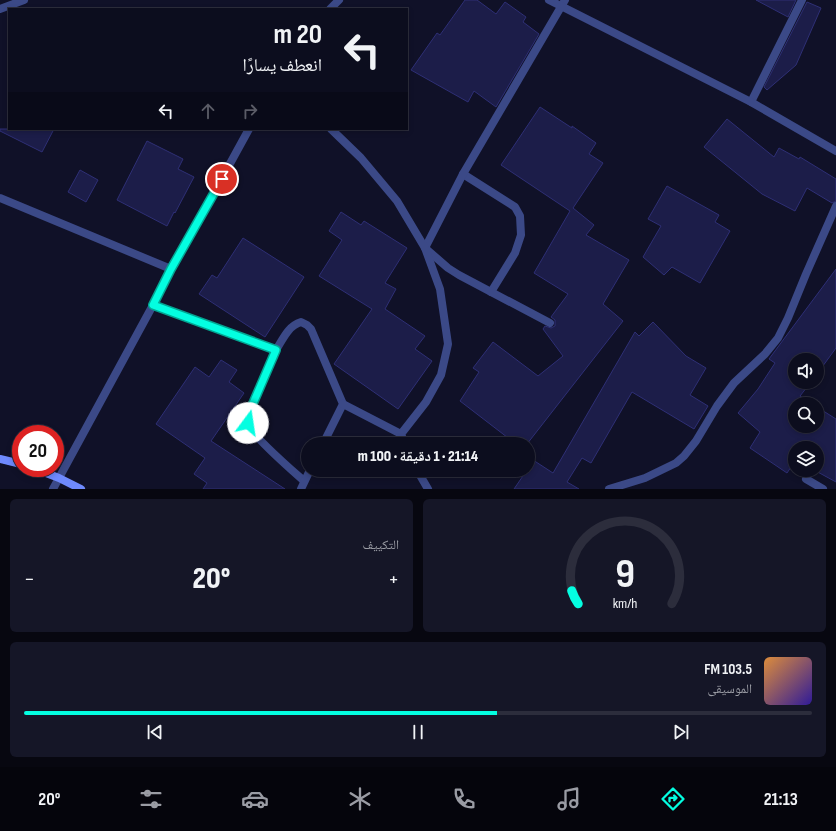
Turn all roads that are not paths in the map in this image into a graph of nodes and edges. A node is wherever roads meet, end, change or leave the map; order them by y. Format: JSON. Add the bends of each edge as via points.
{"nodes":[{"id":1,"x":24,"y":0,"type":"edge"},
{"id":2,"x":340,"y":0,"type":"edge"},
{"id":3,"x":550,"y":0,"type":"edge"},
{"id":4,"x":802,"y":0,"type":"edge"},
{"id":5,"x":563,"y":3,"type":"edge"},
{"id":6,"x":331,"y":8,"type":"edge"},
{"id":7,"x":0,"y":9,"type":"edge"},
{"id":8,"x":750,"y":102,"type":"junction"},
{"id":9,"x":248,"y":130,"type":"edge"},
{"id":10,"x":332,"y":130,"type":"edge"},
{"id":11,"x":836,"y":151,"type":"edge"},
{"id":12,"x":463,"y":174,"type":"junction"},
{"id":13,"x":0,"y":198,"type":"edge"},
{"id":14,"x":836,"y":206,"type":"edge"},
{"id":15,"x":425,"y":248,"type":"junction"},
{"id":16,"x":171,"y":269,"type":"junction"},
{"id":17,"x":491,"y":292,"type":"junction"},
{"id":18,"x":153,"y":305,"type":"junction"},
{"id":19,"x":550,"y":323,"type":"dead end"},
{"id":20,"x":276,"y":350,"type":"junction"},
{"id":21,"x":343,"y":404,"type":"junction"},
{"id":22,"x":400,"y":434,"type":"junction"},
{"id":23,"x":326,"y":437,"type":"edge"},
{"id":24,"x":402,"y":437,"type":"edge"},
{"id":25,"x":0,"y":459,"type":"edge"},
{"id":26,"x":12,"y":462,"type":"edge"},
{"id":27,"x":421,"y":477,"type":"edge"},
{"id":28,"x":59,"y":478,"type":"junction"},
{"id":29,"x":806,"y":479,"type":"dead end"},
{"id":30,"x":302,"y":485,"type":"edge"},
{"id":31,"x":53,"y":489,"type":"edge"},
{"id":32,"x":81,"y":489,"type":"edge"},
{"id":33,"x":428,"y":489,"type":"edge"},
{"id":34,"x":609,"y":489,"type":"edge"},
{"id":35,"x":823,"y":489,"type":"edge"}],
"edges":[{"from":1,"to":7,"type":"street"},
{"from":2,"to":6,"type":"street"},
{"from":3,"to":5,"type":"street"},
{"from":4,"to":8,"type":"street"},
{"from":5,"to":8,"type":"street"},
{"from":5,"to":12,"type":"street"},
{"from":8,"to":11,"type":"street"},
{"from":9,"to":16,"type":"street"},
{"from":10,"to":15,"type":"street","via":[[361,158],[397,201]]},
{"from":12,"to":15,"type":"street"},
{"from":12,"to":17,"type":"street","via":[[514,207],[520,216],[521,234],[515,252]]},
{"from":13,"to":16,"type":"street"},
{"from":14,"to":34,"type":"street","via":[[778,338],[734,383],[684,456],[676,463],[645,478]]},
{"from":15,"to":17,"type":"street","via":[[458,275]]},
{"from":15,"to":22,"type":"street","via":[[440,289],[448,344],[440,375],[426,402]]},
{"from":16,"to":18,"type":"street"},
{"from":17,"to":19,"type":"street"},
{"from":18,"to":20,"type":"street"},
{"from":18,"to":28,"type":"street"},
{"from":20,"to":21,"type":"street","via":[[290,327],[301,322],[307,325]]},
{"from":20,"to":30,"type":"street","via":[[248,415],[248,423],[258,438]]},
{"from":21,"to":22,"type":"street"},
{"from":21,"to":23,"type":"street"},
{"from":22,"to":24,"type":"street"},
{"from":25,"to":26,"type":"street"},
{"from":27,"to":33,"type":"street"},
{"from":28,"to":31,"type":"street"},
{"from":28,"to":32,"type":"street"},
{"from":29,"to":35,"type":"street"}]}
